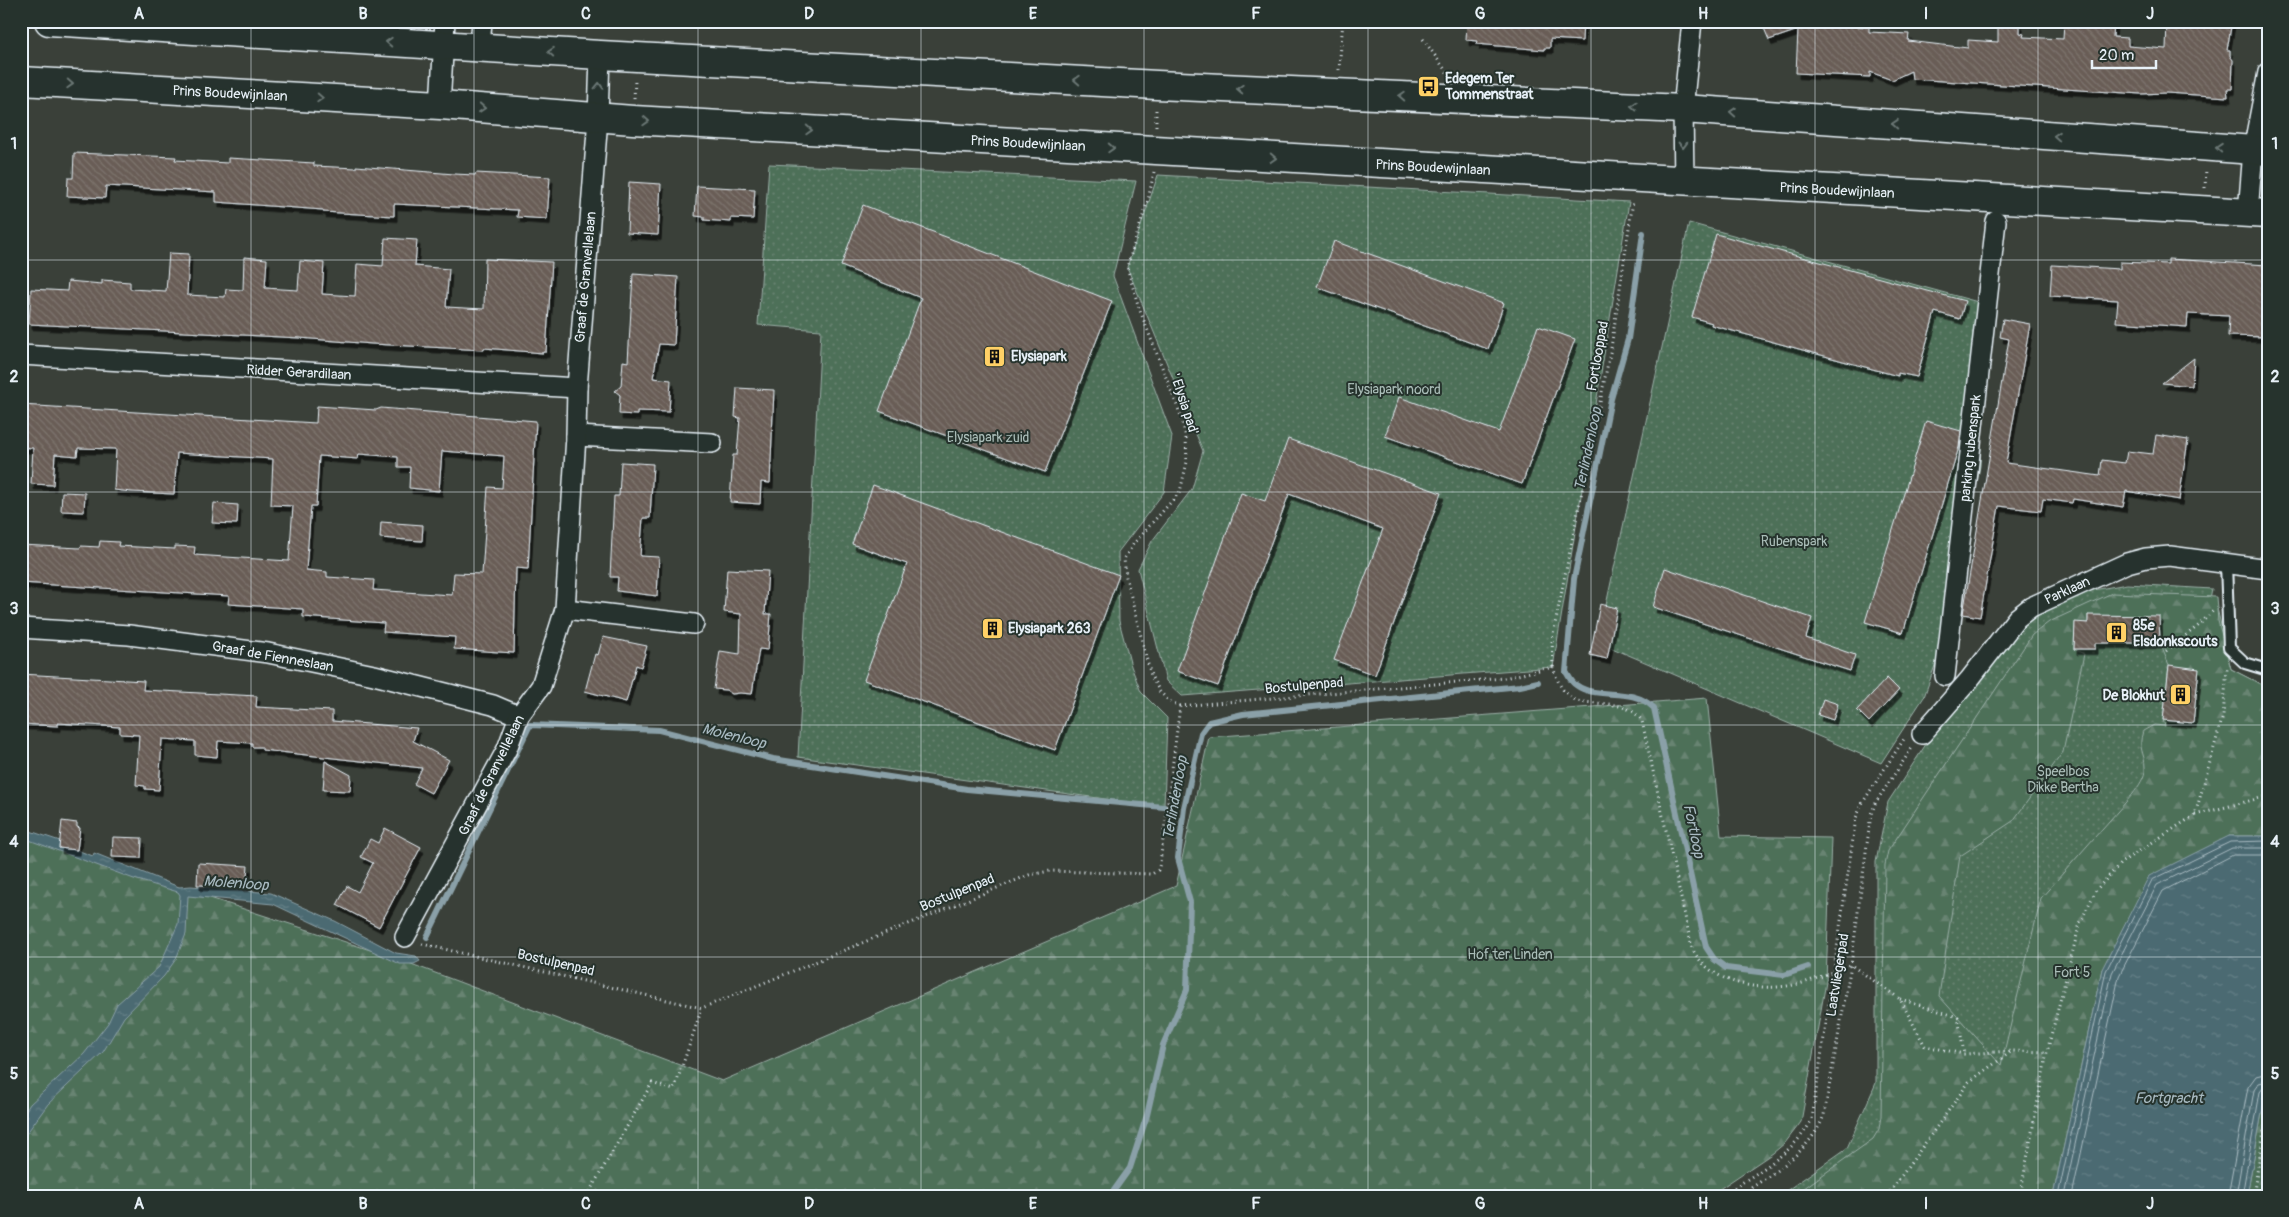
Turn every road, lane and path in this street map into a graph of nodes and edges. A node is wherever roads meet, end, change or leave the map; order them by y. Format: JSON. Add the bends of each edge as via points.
{"nodes":[{"id":1,"x":49,"y":21,"type":"edge"},
{"id":2,"x":1343,"y":21,"type":"edge"},
{"id":3,"x":1692,"y":21,"type":"edge"},
{"id":4,"x":444,"y":32,"type":"edge"},
{"id":5,"x":481,"y":34,"type":"edge"},
{"id":6,"x":1423,"y":39,"type":"dead end"},
{"id":7,"x":600,"y":55,"type":"junction"},
{"id":8,"x":636,"y":56,"type":"junction"},
{"id":9,"x":2268,"y":72,"type":"edge"},
{"id":10,"x":1338,"y":73,"type":"dead end"},
{"id":11,"x":1453,"y":80,"type":"dead end"},
{"id":12,"x":21,"y":81,"type":"edge"},
{"id":13,"x":1157,"y":85,"type":"junction"},
{"id":14,"x":440,"y":105,"type":"junction"},
{"id":15,"x":1683,"y":108,"type":"junction"},
{"id":16,"x":598,"y":118,"type":"junction"},
{"id":17,"x":633,"y":120,"type":"junction"},
{"id":18,"x":2208,"y":147,"type":"junction"},
{"id":19,"x":2260,"y":150,"type":"edge"},
{"id":20,"x":1154,"y":161,"type":"junction"},
{"id":21,"x":1684,"y":182,"type":"junction"},
{"id":22,"x":1634,"y":196,"type":"dead end"},
{"id":23,"x":2203,"y":210,"type":"junction"},
{"id":24,"x":2258,"y":213,"type":"edge"},
{"id":25,"x":1996,"y":221,"type":"dead end"},
{"id":26,"x":21,"y":356,"type":"edge"},
{"id":27,"x":577,"y":388,"type":"junction"},
{"id":28,"x":576,"y":436,"type":"junction"},
{"id":29,"x":712,"y":443,"type":"dead end"},
{"id":30,"x":2226,"y":563,"type":"junction"},
{"id":31,"x":2268,"y":569,"type":"edge"},
{"id":32,"x":2226,"y":597,"type":"junction"},
{"id":33,"x":565,"y":609,"type":"junction"},
{"id":34,"x":694,"y":624,"type":"dead end"},
{"id":35,"x":21,"y":628,"type":"edge"},
{"id":36,"x":2229,"y":648,"type":"junction"},
{"id":37,"x":2166,"y":651,"type":"dead end"},
{"id":38,"x":1553,"y":667,"type":"junction"},
{"id":39,"x":2268,"y":670,"type":"edge"},
{"id":40,"x":1945,"y":676,"type":"dead end"},
{"id":41,"x":1180,"y":706,"type":"junction"},
{"id":42,"x":519,"y":716,"type":"junction"},
{"id":43,"x":1915,"y":732,"type":"junction"},
{"id":44,"x":2268,"y":796,"type":"edge"},
{"id":45,"x":2195,"y":815,"type":"junction"},
{"id":46,"x":406,"y":937,"type":"joint"},
{"id":47,"x":1851,"y":965,"type":"junction"},
{"id":48,"x":1834,"y":970,"type":"junction"},
{"id":49,"x":1900,"y":999,"type":"junction"},
{"id":50,"x":702,"y":1008,"type":"junction"},
{"id":51,"x":2012,"y":1051,"type":"junction"},
{"id":52,"x":2047,"y":1052,"type":"junction"},
{"id":53,"x":1964,"y":1054,"type":"junction"},
{"id":54,"x":2268,"y":1108,"type":"edge"},
{"id":55,"x":587,"y":1196,"type":"edge"},
{"id":56,"x":1722,"y":1196,"type":"edge"},
{"id":57,"x":1739,"y":1196,"type":"edge"},
{"id":58,"x":1887,"y":1196,"type":"edge"},
{"id":59,"x":2020,"y":1196,"type":"edge"},
{"id":60,"x":2253,"y":1196,"type":"edge"}],
"edges":[{"from":4,"to":1,"type":"main road","one_way":true},
{"from":2,"to":10,"type":"path"},
{"from":3,"to":15,"type":"street"},
{"from":4,"to":5,"type":"main road"},
{"from":4,"to":14,"type":"street"},
{"from":7,"to":5,"type":"main road","one_way":true},
{"from":6,"to":11,"type":"path"},
{"from":7,"to":8,"type":"main road"},
{"from":16,"to":7,"type":"street","one_way":true},
{"from":13,"to":8,"type":"main road","one_way":true},
{"from":8,"to":17,"type":"path"},
{"from":9,"to":19,"type":"street"},
{"from":12,"to":14,"type":"main road","name":"Prins Boudewijnlaan","one_way":true},
{"from":15,"to":13,"type":"main road","one_way":true},
{"from":13,"to":20,"type":"path"},
{"from":14,"to":16,"type":"main road","name":"Prins Boudewijnlaan","one_way":true},
{"from":18,"to":15,"type":"main road","one_way":true},
{"from":15,"to":21,"type":"street","one_way":true},
{"from":16,"to":17,"type":"main road","name":"Prins Boudewijnlaan"},
{"from":16,"to":27,"type":"street","name":"Graaf de Granvellelaan"},
{"from":17,"to":20,"type":"main road","name":"Prins Boudewijnlaan","one_way":true},
{"from":19,"to":18,"type":"main road","one_way":true},
{"from":18,"to":23,"type":"path"},
{"from":19,"to":24,"type":"street"},
{"from":20,"to":21,"type":"main road","name":"Prins Boudewijnlaan","one_way":true},
{"from":20,"to":41,"type":"path","name":"' Elysia pad'","via":[[1148,200],[1127,267],[1138,308],[1181,416],[1187,462],[1180,492],[1134,543],[1124,559],[1151,676],[1160,692]]},
{"from":21,"to":23,"type":"main road","name":"Prins Boudewijnlaan"},
{"from":22,"to":38,"type":"path","name":"Fortlooppad","via":[[1611,348],[1552,639]]},
{"from":23,"to":24,"type":"main road","name":"Prins Boudewijnlaan"},
{"from":25,"to":40,"type":"street","name":"parking rubenspark"},
{"from":26,"to":27,"type":"street","name":"Ridder Gerardilaan"},
{"from":27,"to":28,"type":"street","name":"Graaf de Granvellelaan"},
{"from":28,"to":29,"type":"street"},
{"from":28,"to":33,"type":"street","name":"Graaf de Granvellelaan"},
{"from":30,"to":31,"type":"street","name":"Parklaan"},
{"from":30,"to":32,"type":"lane"},
{"from":30,"to":43,"type":"street","name":"Parklaan","via":[[2170,556],[2146,558],[2127,563],[2031,607],[2017,618],[1969,680]]},
{"from":32,"to":36,"type":"lane"},
{"from":32,"to":37,"type":"path","via":[[2198,626]]},
{"from":33,"to":34,"type":"street"},
{"from":33,"to":42,"type":"street","name":"Graaf de Granvellelaan","via":[[541,686]]},
{"from":35,"to":42,"type":"street","name":"Graaf de Fienneslaan","via":[[129,635],[268,653],[374,675],[494,706]]},
{"from":36,"to":39,"type":"lane","via":[[2245,663]]},
{"from":36,"to":45,"type":"path","via":[[2223,716]]},
{"from":38,"to":41,"type":"path","name":"Bostulpenpad","via":[[1504,678]]},
{"from":38,"to":48,"type":"path","via":[[1559,685],[1570,697],[1577,701],[1626,707],[1642,720],[1692,948],[1707,970],[1735,982],[1774,987],[1810,981]]},
{"from":41,"to":50,"type":"path","name":"Bostulpenpad","via":[[1160,863],[1152,874],[1050,871],[1029,875]]},
{"from":42,"to":46,"type":"street","name":"Graaf de Granvellelaan","via":[[506,749]]},
{"from":43,"to":47,"type":"path","name":"Laatvliegerpad","via":[[1873,808]]},
{"from":43,"to":48,"type":"path","via":[[1863,802],[1856,818]]},
{"from":44,"to":45,"type":"path"},
{"from":45,"to":52,"type":"path","via":[[2122,862],[2096,890],[2080,923]]},
{"from":46,"to":50,"type":"path","name":"Bostulpenpad","via":[[430,947]]},
{"from":47,"to":48,"type":"path"},
{"from":47,"to":49,"type":"path"},
{"from":47,"to":57,"type":"path","name":"Laatvliegerpad","via":[[1820,1128],[1788,1162]]},
{"from":48,"to":56,"type":"path","via":[[1814,1110],[1807,1130],[1790,1148]]},
{"from":49,"to":53,"type":"path","via":[[1925,1046]]},
{"from":49,"to":53,"type":"path","via":[[1958,1017]]},
{"from":50,"to":55,"type":"path","via":[[674,1090],[652,1082]]},
{"from":51,"to":52,"type":"path"},
{"from":51,"to":53,"type":"path"},
{"from":51,"to":58,"type":"path","via":[[1969,1082]]},
{"from":52,"to":59,"type":"path"},
{"from":54,"to":60,"type":"path"}]}
